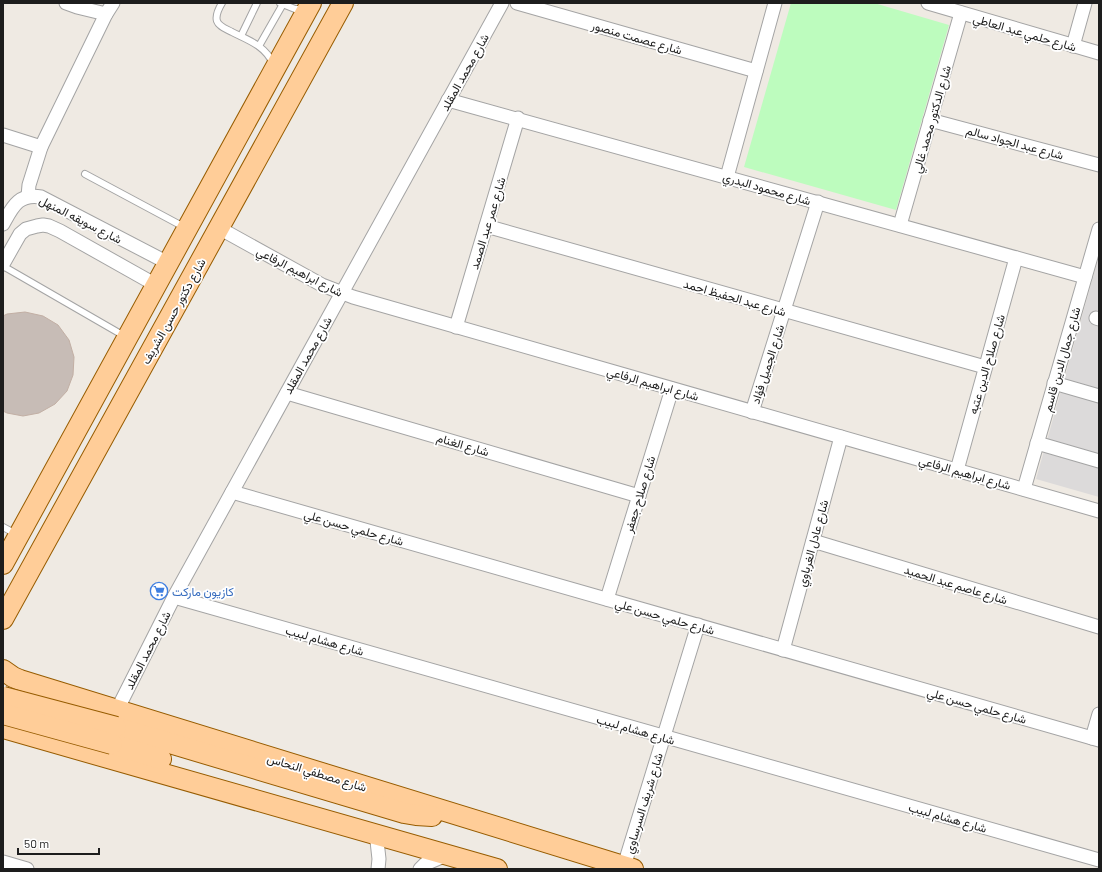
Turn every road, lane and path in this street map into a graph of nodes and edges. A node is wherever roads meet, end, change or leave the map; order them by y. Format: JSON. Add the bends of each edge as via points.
{"nodes":[{"id":1,"x":66,"y":3,"type":"edge"},
{"id":2,"x":222,"y":3,"type":"edge"},
{"id":3,"x":257,"y":3,"type":"edge"},
{"id":4,"x":343,"y":3,"type":"edge"},
{"id":5,"x":502,"y":3,"type":"edge"},
{"id":6,"x":517,"y":3,"type":"edge"},
{"id":7,"x":775,"y":3,"type":"edge"},
{"id":8,"x":928,"y":3,"type":"edge"},
{"id":9,"x":1085,"y":3,"type":"edge"},
{"id":10,"x":281,"y":4,"type":"edge"},
{"id":11,"x":309,"y":6,"type":"edge"},
{"id":12,"x":110,"y":8,"type":"edge"},
{"id":13,"x":961,"y":13,"type":"junction"},
{"id":14,"x":241,"y":36,"type":"junction"},
{"id":15,"x":259,"y":46,"type":"junction"},
{"id":16,"x":1073,"y":46,"type":"junction"},
{"id":17,"x":1099,"y":53,"type":"edge"},
{"id":18,"x":274,"y":70,"type":"junction"},
{"id":19,"x":756,"y":70,"type":"junction"},
{"id":20,"x":448,"y":100,"type":"junction"},
{"id":21,"x":518,"y":118,"type":"junction"},
{"id":22,"x":930,"y":120,"type":"junction"},
{"id":23,"x":3,"y":134,"type":"edge"},
{"id":24,"x":41,"y":147,"type":"junction"},
{"id":25,"x":1099,"y":165,"type":"edge"},
{"id":26,"x":85,"y":174,"type":"dead end"},
{"id":27,"x":727,"y":177,"type":"junction"},
{"id":28,"x":28,"y":196,"type":"junction"},
{"id":29,"x":818,"y":202,"type":"junction"},
{"id":30,"x":3,"y":224,"type":"edge"},
{"id":31,"x":900,"y":225,"type":"junction"},
{"id":32,"x":486,"y":226,"type":"junction"},
{"id":33,"x":187,"y":228,"type":"junction"},
{"id":34,"x":219,"y":228,"type":"junction"},
{"id":35,"x":1099,"y":229,"type":"edge"},
{"id":36,"x":1016,"y":258,"type":"junction"},
{"id":37,"x":4,"y":260,"type":"edge"},
{"id":38,"x":1094,"y":263,"type":"edge"},
{"id":39,"x":168,"y":264,"type":"junction"},
{"id":40,"x":1085,"y":277,"type":"junction"},
{"id":41,"x":156,"y":285,"type":"junction"},
{"id":42,"x":341,"y":293,"type":"junction"},
{"id":43,"x":784,"y":311,"type":"junction"},
{"id":44,"x":456,"y":327,"type":"junction"},
{"id":45,"x":127,"y":338,"type":"junction"},
{"id":46,"x":985,"y":367,"type":"junction"},
{"id":47,"x":1054,"y":383,"type":"junction"},
{"id":48,"x":672,"y":389,"type":"junction"},
{"id":49,"x":287,"y":392,"type":"junction"},
{"id":50,"x":1099,"y":396,"type":"edge"},
{"id":51,"x":752,"y":412,"type":"junction"},
{"id":52,"x":841,"y":437,"type":"junction"},
{"id":53,"x":1037,"y":443,"type":"junction"},
{"id":54,"x":1099,"y":461,"type":"edge"},
{"id":55,"x":956,"y":470,"type":"junction"},
{"id":56,"x":1024,"y":489,"type":"junction"},
{"id":57,"x":232,"y":492,"type":"junction"},
{"id":58,"x":639,"y":496,"type":"junction"},
{"id":59,"x":1099,"y":511,"type":"edge"},
{"id":60,"x":11,"y":532,"type":"edge"},
{"id":61,"x":813,"y":541,"type":"junction"},
{"id":62,"x":3,"y":564,"type":"edge"},
{"id":63,"x":174,"y":597,"type":"junction"},
{"id":64,"x":607,"y":599,"type":"junction"},
{"id":65,"x":3,"y":619,"type":"edge"},
{"id":66,"x":698,"y":625,"type":"junction"},
{"id":67,"x":1099,"y":627,"type":"edge"},
{"id":68,"x":783,"y":650,"type":"junction"},
{"id":69,"x":3,"y":670,"type":"edge"},
{"id":70,"x":49,"y":689,"type":"junction"},
{"id":71,"x":3,"y":696,"type":"edge"},
{"id":72,"x":3,"y":714,"type":"edge"},
{"id":73,"x":1099,"y":714,"type":"edge"},
{"id":74,"x":115,"y":727,"type":"junction"},
{"id":75,"x":3,"y":728,"type":"edge"},
{"id":76,"x":25,"y":734,"type":"junction"},
{"id":77,"x":664,"y":736,"type":"junction"},
{"id":78,"x":1096,"y":739,"type":"edge"},
{"id":79,"x":371,"y":834,"type":"junction"},
{"id":80,"x":446,"y":855,"type":"junction"},
{"id":81,"x":1099,"y":860,"type":"edge"},
{"id":82,"x":3,"y":862,"type":"edge"},
{"id":83,"x":629,"y":868,"type":"edge"},
{"id":84,"x":26,"y":869,"type":"edge"},
{"id":85,"x":378,"y":869,"type":"edge"},
{"id":86,"x":420,"y":869,"type":"edge"},
{"id":87,"x":497,"y":869,"type":"edge"}],
"edges":[{"from":1,"to":12,"type":"street","via":[[77,8]]},
{"from":2,"to":14,"type":"lane","via":[[216,15],[218,22]]},
{"from":3,"to":14,"type":"lane"},
{"from":4,"to":34,"type":"main road","name":"شارع دكتور حسن الشريف"},
{"from":5,"to":20,"type":"street","name":"شارع محمد المقلد"},
{"from":6,"to":19,"type":"street","name":"شارع عصمت منصور"},
{"from":7,"to":19,"type":"street"},
{"from":8,"to":13,"type":"street","name":"شارع حلمي عبد العاطي"},
{"from":9,"to":16,"type":"street"},
{"from":10,"to":11,"type":"lane","via":[[295,9]]},
{"from":10,"to":15,"type":"lane"},
{"from":11,"to":18,"type":"main road"},
{"from":12,"to":24,"type":"street"},
{"from":13,"to":16,"type":"street","name":"شارع حلمي عبد العاطي"},
{"from":13,"to":22,"type":"street","name":"شارع الدكتور محمد غالي"},
{"from":14,"to":15,"type":"lane"},
{"from":15,"to":18,"type":"lane","via":[[268,54]]},
{"from":16,"to":17,"type":"street","name":"شارع حلمي عبد العاطي"},
{"from":18,"to":33,"type":"main road"},
{"from":19,"to":27,"type":"street"},
{"from":20,"to":21,"type":"street","name":"شارع محمود البدري"},
{"from":20,"to":42,"type":"street","name":"شارع محمد المقلد"},
{"from":21,"to":27,"type":"street","name":"شارع محمود البدري"},
{"from":21,"to":32,"type":"street","name":"شارع عمر عبد الصمد"},
{"from":22,"to":25,"type":"street","name":"شارع عبد الجواد سالم"},
{"from":22,"to":31,"type":"street","name":"شارع الدكتور محمد غالي"},
{"from":23,"to":24,"type":"street"},
{"from":24,"to":28,"type":"street","via":[[30,180]]},
{"from":26,"to":33,"type":"lane"},
{"from":27,"to":29,"type":"street","name":"شارع محمود البدري"},
{"from":28,"to":30,"type":"street","name":"شارع سويقه المنهل","via":[[13,206]]},
{"from":28,"to":39,"type":"street","name":"شارع سويقه المنهل","via":[[45,199]]},
{"from":29,"to":31,"type":"street","name":"شارع محمود البدري"},
{"from":29,"to":43,"type":"street","name":"شارع الجميل فؤاد"},
{"from":31,"to":36,"type":"street","name":"شارع محمود البدري"},
{"from":32,"to":43,"type":"street","name":"شارع عبد الحفيظ احمد"},
{"from":32,"to":44,"type":"street","name":"شارع عمر عبد الصمد"},
{"from":33,"to":39,"type":"main road"},
{"from":34,"to":42,"type":"street","name":"شارع ابراهيم الرفاعي"},
{"from":34,"to":65,"type":"main road","name":"شارع دكتور حسن الشريف"},
{"from":35,"to":38,"type":"street","name":"شارع جمال الدين قاسم"},
{"from":36,"to":40,"type":"street","name":"شارع محمود البدري"},
{"from":36,"to":46,"type":"street","name":"شارع صلاح الدين عتبه"},
{"from":37,"to":41,"type":"street","name":"شارع سويقه المنهل","via":[[20,234],[32,227],[43,225],[60,231]]},
{"from":37,"to":45,"type":"lane"},
{"from":38,"to":40,"type":"street","name":"شارع جمال الدين قاسم"},
{"from":39,"to":41,"type":"main road"},
{"from":40,"to":47,"type":"street","name":"شارع جمال الدين قاسم"},
{"from":41,"to":45,"type":"main road"},
{"from":42,"to":44,"type":"street","name":"شارع ابراهيم الرفاعي"},
{"from":42,"to":49,"type":"street","name":"شارع محمد المقلد"},
{"from":43,"to":46,"type":"street","name":"شارع عبد الحفيظ احمد"},
{"from":43,"to":51,"type":"street","name":"شارع الجميل فؤاد"},
{"from":44,"to":48,"type":"street","name":"شارع ابراهيم الرفاعي"},
{"from":45,"to":60,"type":"main road"},
{"from":46,"to":55,"type":"street","name":"شارع صلاح الدين عتبه"},
{"from":47,"to":50,"type":"street"},
{"from":47,"to":53,"type":"street","name":"شارع جمال الدين قاسم"},
{"from":48,"to":51,"type":"street","name":"شارع ابراهيم الرفاعي"},
{"from":48,"to":58,"type":"street","name":"شارع صلاح جعفر"},
{"from":49,"to":57,"type":"street","name":"شارع محمد المقلد"},
{"from":49,"to":58,"type":"street","name":"شارع الغنام"},
{"from":51,"to":52,"type":"street","name":"شارع ابراهيم الرفاعي"},
{"from":52,"to":55,"type":"street","name":"شارع ابراهيم الرفاعي"},
{"from":52,"to":61,"type":"street","name":"شارع عادل الغرباوي"},
{"from":53,"to":54,"type":"street"},
{"from":53,"to":56,"type":"street","name":"شارع جمال الدين قاسم"},
{"from":55,"to":56,"type":"street","name":"شارع ابراهيم الرفاعي"},
{"from":56,"to":59,"type":"street","name":"شارع ابراهيم الرفاعي"},
{"from":57,"to":63,"type":"street","name":"شارع محمد المقلد"},
{"from":57,"to":64,"type":"street","name":"شارع حلمي حسن علي"},
{"from":58,"to":64,"type":"street","name":"شارع صلاح جعفر"},
{"from":60,"to":62,"type":"main road"},
{"from":61,"to":67,"type":"street","name":"شارع عاصم عبد الحميد"},
{"from":61,"to":68,"type":"street","name":"شارع عادل الغرباوي"},
{"from":63,"to":74,"type":"street","name":"شارع محمد المقلد"},
{"from":63,"to":77,"type":"street","name":"شارع هشام لبيب"},
{"from":64,"to":66,"type":"street","name":"شارع حلمي حسن علي"},
{"from":66,"to":68,"type":"street","name":"شارع حلمي حسن علي"},
{"from":66,"to":77,"type":"street","name":"شارع شريف السرساوي"},
{"from":68,"to":78,"type":"street","name":"شارع حلمي حسن علي"},
{"from":69,"to":70,"type":"main road","via":[[13,678]]},
{"from":70,"to":74,"type":"main road"},
{"from":70,"to":76,"type":"main road","via":[[31,692],[20,706],[18,718]]},
{"from":71,"to":74,"type":"main road","bridge":true},
{"from":72,"to":74,"type":"main road","bridge":true},
{"from":73,"to":78,"type":"street"},
{"from":74,"to":79,"type":"main road","via":[[345,815],[361,824]]},
{"from":74,"to":83,"type":"main road","via":[[404,813],[428,816],[452,813]]},
{"from":75,"to":76,"type":"main road"},
{"from":76,"to":79,"type":"main road"},
{"from":77,"to":81,"type":"street","name":"شارع هشام لبيب"},
{"from":77,"to":83,"type":"street","name":"شارع شريف السرساوي"},
{"from":79,"to":80,"type":"main road"},
{"from":79,"to":85,"type":"street","via":[[377,842]]},
{"from":80,"to":86,"type":"street","via":[[425,864]]},
{"from":80,"to":87,"type":"main road"},
{"from":82,"to":84,"type":"street"}]}
